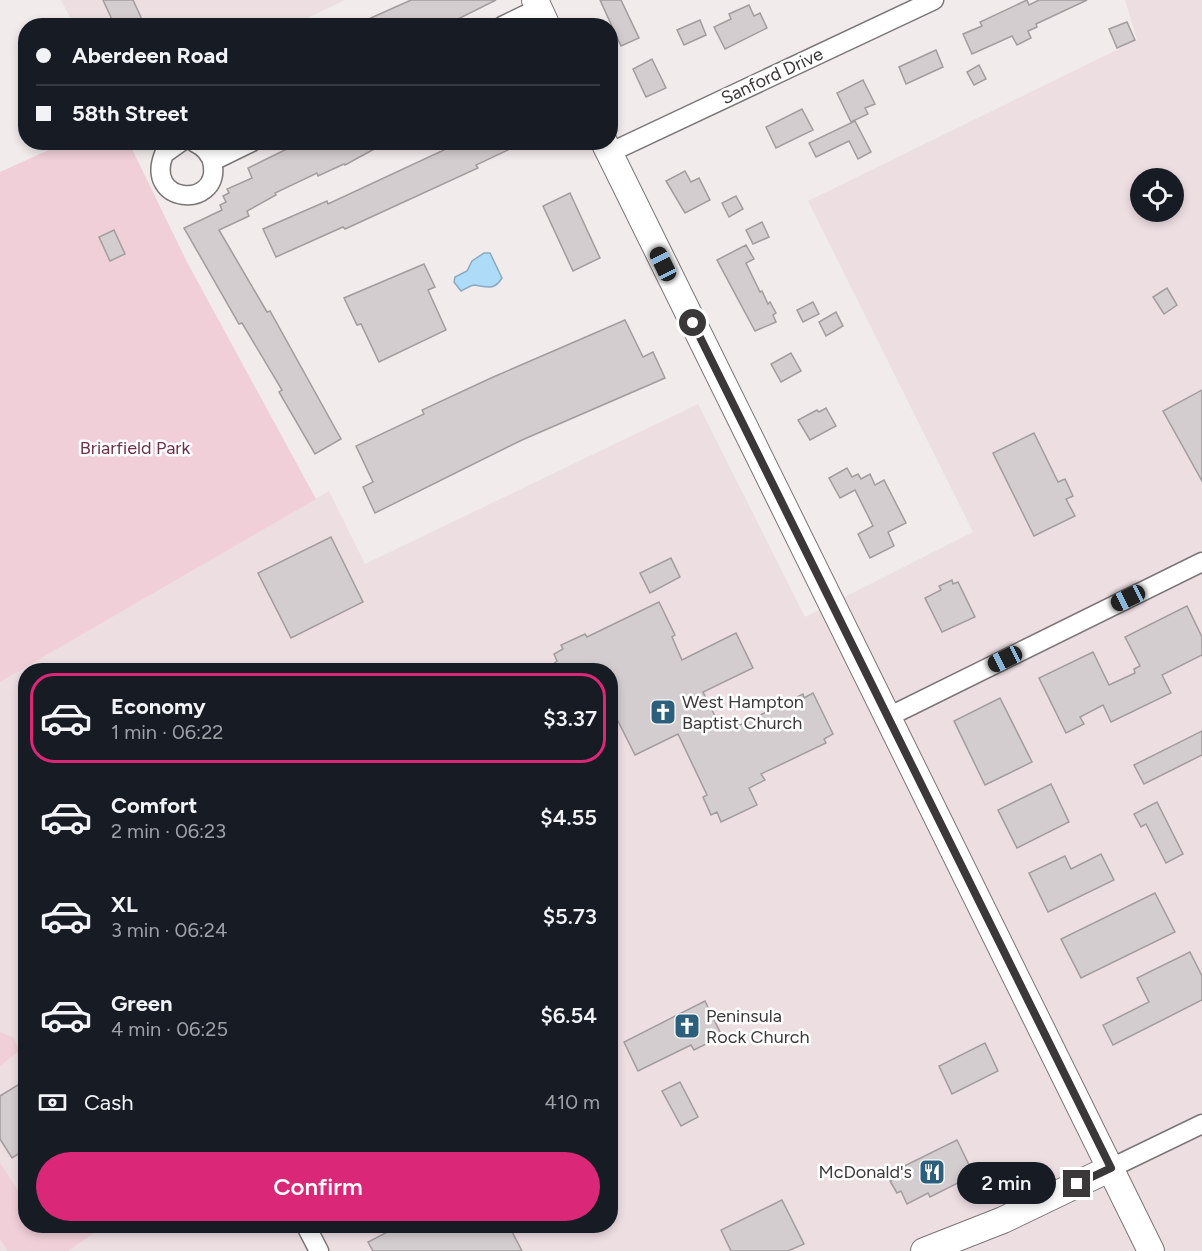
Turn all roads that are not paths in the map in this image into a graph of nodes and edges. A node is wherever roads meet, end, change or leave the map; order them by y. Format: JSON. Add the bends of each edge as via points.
{"nodes":[{"id":1,"x":934,"y":0,"type":"edge"},
{"id":2,"x":540,"y":11,"type":"edge"},
{"id":3,"x":522,"y":18,"type":"edge"},
{"id":4,"x":618,"y":143,"type":"edge"},
{"id":5,"x":168,"y":150,"type":"edge"},
{"id":6,"x":205,"y":150,"type":"edge"},
{"id":7,"x":236,"y":150,"type":"edge"},
{"id":8,"x":608,"y":150,"type":"edge"},
{"id":9,"x":213,"y":161,"type":"junction"},
{"id":10,"x":1202,"y":562,"type":"edge"},
{"id":11,"x":886,"y":718,"type":"junction"},
{"id":12,"x":1202,"y":1124,"type":"edge"},
{"id":13,"x":1111,"y":1168,"type":"junction"},
{"id":14,"x":310,"y":1233,"type":"edge"},
{"id":15,"x":319,"y":1251,"type":"edge"},
{"id":16,"x":924,"y":1251,"type":"edge"},
{"id":17,"x":1151,"y":1251,"type":"edge"}],
"edges":[{"from":1,"to":4,"type":"street","name":"Sanford Drive"},
{"from":2,"to":3,"type":"street"},
{"from":5,"to":9,"type":"street","via":[[160,163],[162,180],[175,193],[201,192],[212,178]]},
{"from":6,"to":9,"type":"street"},
{"from":7,"to":9,"type":"street"},
{"from":8,"to":11,"type":"main road"},
{"from":10,"to":11,"type":"street"},
{"from":11,"to":13,"type":"main road"},
{"from":12,"to":13,"type":"street"},
{"from":13,"to":16,"type":"main road","via":[[1003,1220]]},
{"from":13,"to":17,"type":"main road"},
{"from":14,"to":15,"type":"street"}]}
